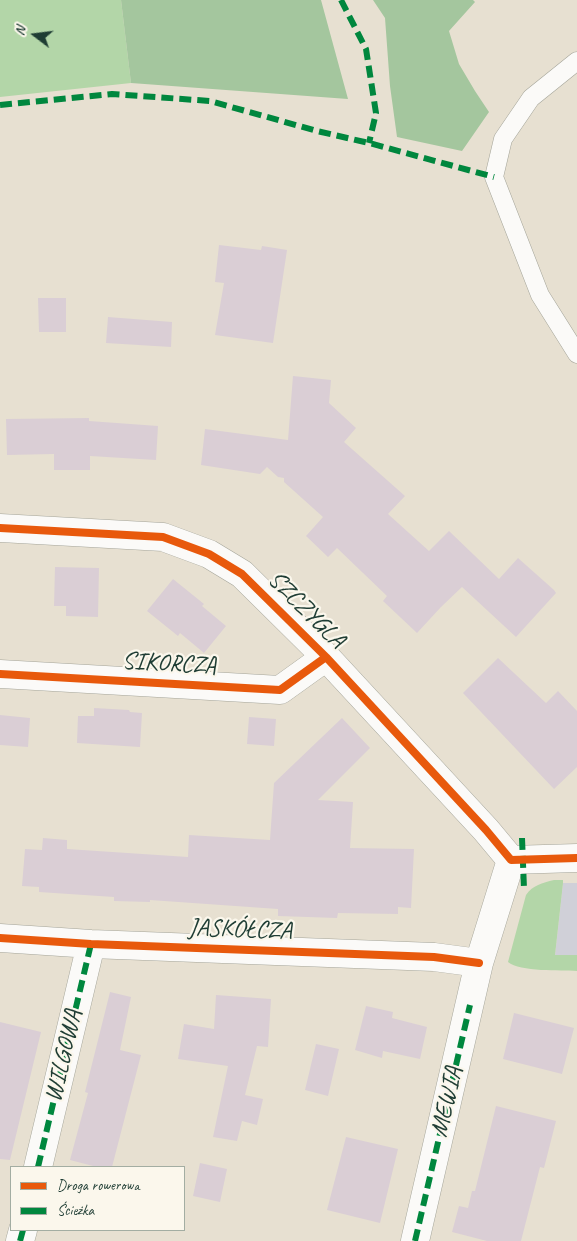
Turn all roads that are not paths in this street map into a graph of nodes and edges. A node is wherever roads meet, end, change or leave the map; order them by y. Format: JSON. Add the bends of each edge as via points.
{"nodes":[{"id":1,"x":577,"y":61,"type":"edge"},
{"id":2,"x":577,"y":354,"type":"edge"},
{"id":3,"x":0,"y":528,"type":"edge"},
{"id":4,"x":326,"y":657,"type":"junction"},
{"id":5,"x":0,"y":674,"type":"edge"},
{"id":6,"x":577,"y":858,"type":"edge"},
{"id":7,"x":511,"y":860,"type":"junction"},
{"id":8,"x":0,"y":938,"type":"edge"},
{"id":9,"x":90,"y":944,"type":"junction"},
{"id":10,"x":479,"y":963,"type":"junction"},
{"id":11,"x":38,"y":1166,"type":"edge"},
{"id":12,"x":415,"y":1241,"type":"edge"}],
"edges":[{"from":1,"to":2,"type":"lane","via":[[531,98],[503,139],[494,176],[540,295]]},
{"from":3,"to":4,"type":"street","name":"SZCZYGLA","via":[[163,537],[209,554],[242,574]]},
{"from":4,"to":5,"type":"street","name":"SIKORCZA","via":[[280,690]]},
{"from":4,"to":7,"type":"street","name":"SZCZYGLA"},
{"from":6,"to":7,"type":"street"},
{"from":7,"to":10,"type":"street"},
{"from":8,"to":9,"type":"street","name":"JASKÓŁCZA"},
{"from":9,"to":10,"type":"street","name":"JASKÓŁCZA","via":[[434,957]]},
{"from":9,"to":11,"type":"street","name":"WILGOWA"},
{"from":10,"to":12,"type":"street","name":"MEWIA"}]}
